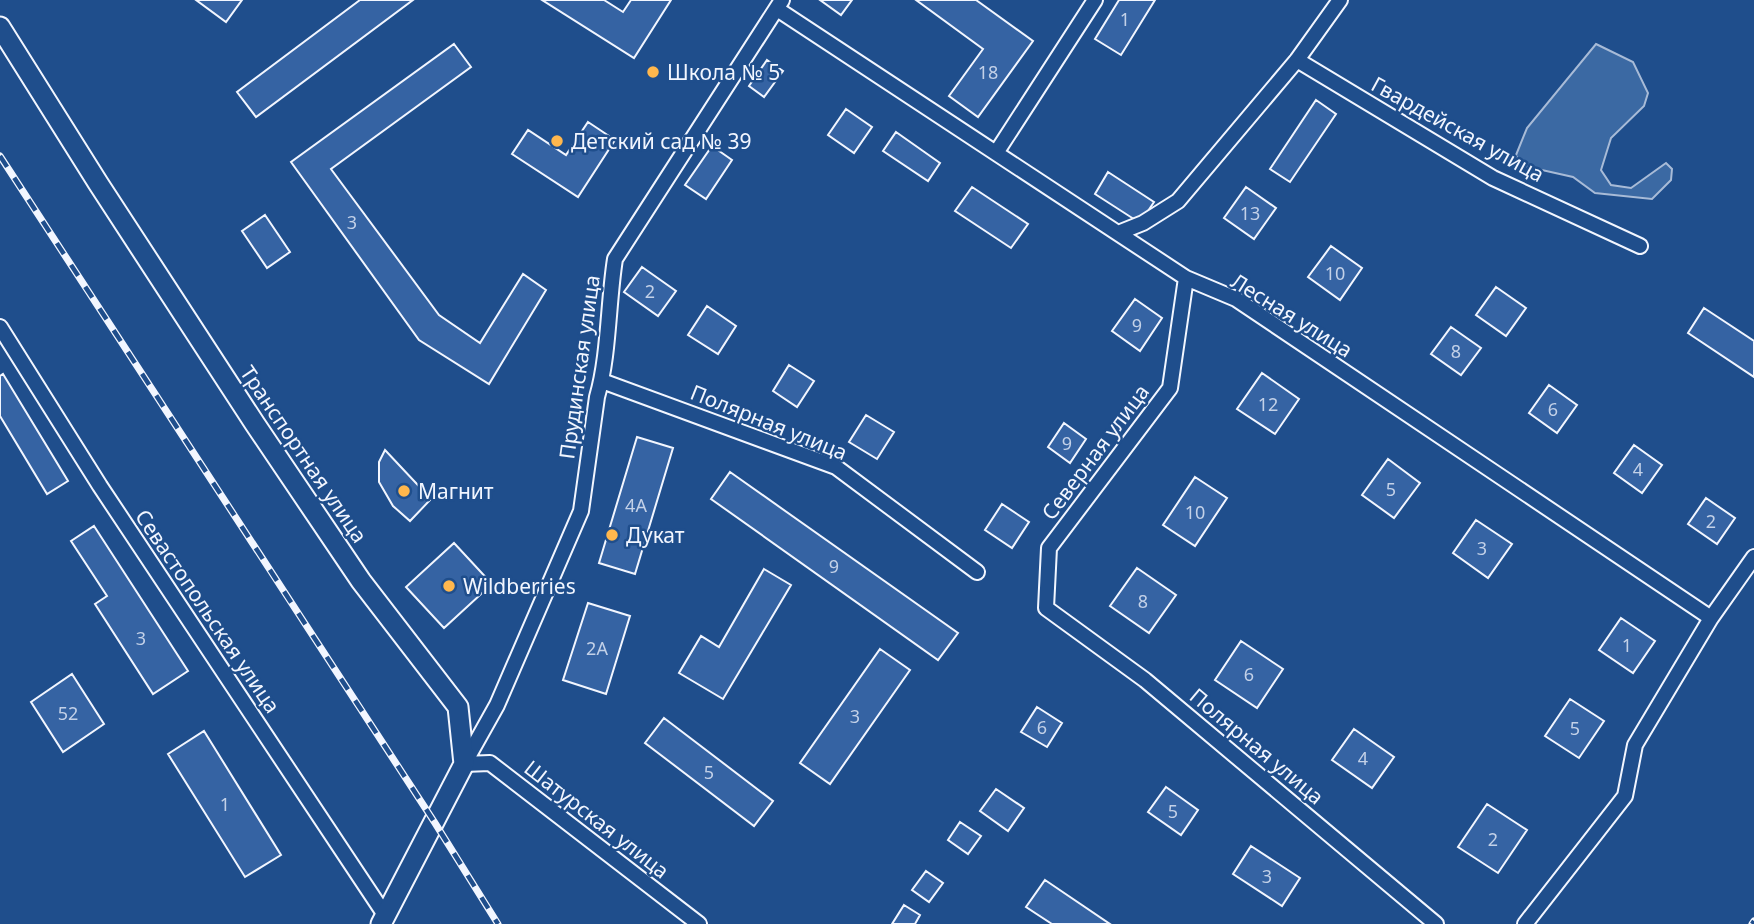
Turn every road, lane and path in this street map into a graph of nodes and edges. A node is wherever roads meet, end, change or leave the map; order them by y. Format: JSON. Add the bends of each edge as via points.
{"nodes":[{"id":1,"x":1095,"y":0,"type":"edge"},
{"id":2,"x":1340,"y":0,"type":"edge"},
{"id":3,"x":779,"y":4,"type":"edge"},
{"id":4,"x":0,"y":27,"type":"edge"},
{"id":5,"x":1297,"y":60,"type":"junction"},
{"id":6,"x":996,"y":153,"type":"junction"},
{"id":7,"x":1118,"y":233,"type":"junction"},
{"id":8,"x":1640,"y":246,"type":"dead end"},
{"id":9,"x":1186,"y":278,"type":"junction"},
{"id":10,"x":0,"y":327,"type":"edge"},
{"id":11,"x":602,"y":381,"type":"junction"},
{"id":12,"x":1754,"y":557,"type":"edge"},
{"id":13,"x":977,"y":572,"type":"dead end"},
{"id":14,"x":1046,"y":608,"type":"joint"},
{"id":15,"x":1711,"y":618,"type":"junction"},
{"id":16,"x":464,"y":764,"type":"junction"},
{"id":17,"x":383,"y":920,"type":"edge"},
{"id":18,"x":699,"y":924,"type":"edge"},
{"id":19,"x":1436,"y":924,"type":"edge"},
{"id":20,"x":1525,"y":924,"type":"edge"}],
"edges":[{"from":1,"to":6,"type":"street"},
{"from":2,"to":5,"type":"street"},
{"from":3,"to":6,"type":"street","name":"Лесная улица"},
{"from":3,"to":11,"type":"street","name":"Прудинская улица","via":[[615,258]]},
{"from":4,"to":16,"type":"street","name":"Транспортная улица","via":[[262,436],[362,581],[458,707]]},
{"from":5,"to":7,"type":"street","via":[[1178,201]]},
{"from":5,"to":8,"type":"street","name":"Гвардейская улица","via":[[1493,178]]},
{"from":6,"to":7,"type":"street","name":"Лесная улица"},
{"from":7,"to":9,"type":"street","name":"Лесная улица"},
{"from":9,"to":14,"type":"street","name":"Северная улица","via":[[1170,388],[1049,548]]},
{"from":9,"to":15,"type":"street","name":"Лесная улица","via":[[1236,299]]},
{"from":10,"to":17,"type":"street","name":"Севастопольская улица"},
{"from":11,"to":13,"type":"street","name":"Полярная улица","via":[[836,467]]},
{"from":11,"to":16,"type":"street","name":"Прудинская улица","via":[[581,512],[497,705]]},
{"from":12,"to":15,"type":"street"},
{"from":14,"to":19,"type":"street","name":"Полярная улица","via":[[1145,680]]},
{"from":15,"to":20,"type":"street","via":[[1635,746],[1625,796]]},
{"from":16,"to":17,"type":"street"},
{"from":16,"to":18,"type":"street","name":"Шатурская улица","via":[[490,762]]}]}
